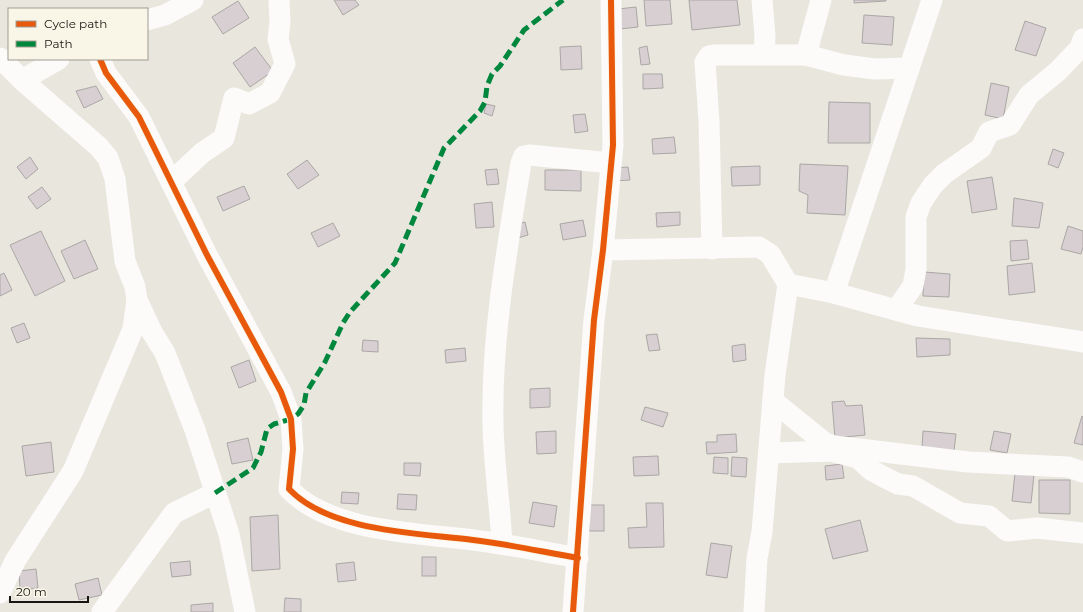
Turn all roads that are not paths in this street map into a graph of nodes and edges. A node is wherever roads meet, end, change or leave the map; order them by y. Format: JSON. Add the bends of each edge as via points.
{"nodes":[{"id":1,"x":193,"y":0,"type":"edge"},
{"id":2,"x":279,"y":0,"type":"edge"},
{"id":3,"x":611,"y":0,"type":"edge"},
{"id":4,"x":762,"y":0,"type":"edge"},
{"id":5,"x":821,"y":0,"type":"edge"},
{"id":6,"x":932,"y":0,"type":"edge"},
{"id":7,"x":148,"y":20,"type":"edge"},
{"id":8,"x":1083,"y":39,"type":"edge"},
{"id":9,"x":764,"y":54,"type":"junction"},
{"id":10,"x":806,"y":55,"type":"junction"},
{"id":11,"x":0,"y":58,"type":"edge"},
{"id":12,"x":57,"y":60,"type":"edge"},
{"id":13,"x":100,"y":60,"type":"edge"},
{"id":14,"x":909,"y":68,"type":"junction"},
{"id":15,"x":22,"y":80,"type":"junction"},
{"id":16,"x":611,"y":163,"type":"junction"},
{"id":17,"x":172,"y":181,"type":"junction"},
{"id":18,"x":712,"y":249,"type":"junction"},
{"id":19,"x":603,"y":250,"type":"junction"},
{"id":20,"x":788,"y":284,"type":"junction"},
{"id":21,"x":834,"y":293,"type":"junction"},
{"id":22,"x":137,"y":300,"type":"junction"},
{"id":23,"x":896,"y":310,"type":"junction"},
{"id":24,"x":1083,"y":342,"type":"edge"},
{"id":25,"x":773,"y":401,"type":"junction"},
{"id":26,"x":769,"y":453,"type":"junction"},
{"id":27,"x":1083,"y":472,"type":"edge"},
{"id":28,"x":215,"y":493,"type":"junction"},
{"id":29,"x":1083,"y":533,"type":"edge"},
{"id":30,"x":502,"y":544,"type":"junction"},
{"id":31,"x":578,"y":558,"type":"junction"},
{"id":32,"x":0,"y":593,"type":"edge"},
{"id":33,"x":102,"y":612,"type":"edge"},
{"id":34,"x":245,"y":612,"type":"edge"},
{"id":35,"x":573,"y":612,"type":"edge"},
{"id":36,"x":754,"y":612,"type":"edge"}],
"edges":[{"from":1,"to":7,"type":"street","via":[[165,15]]},
{"from":2,"to":17,"type":"street","via":[[278,39],[285,64],[270,93],[249,104],[234,98],[224,138],[202,153]]},
{"from":3,"to":16,"type":"street"},
{"from":4,"to":9,"type":"street"},
{"from":5,"to":10,"type":"street"},
{"from":6,"to":14,"type":"street"},
{"from":8,"to":23,"type":"street","via":[[1080,48],[1029,95],[1010,125],[989,132],[981,148],[944,174],[921,202],[916,217],[916,269],[913,286]]},
{"from":9,"to":10,"type":"street"},
{"from":9,"to":18,"type":"street","via":[[714,55],[709,56],[706,62]]},
{"from":10,"to":14,"type":"street","via":[[875,69]]},
{"from":11,"to":15,"type":"street"},
{"from":12,"to":15,"type":"street"},
{"from":13,"to":17,"type":"street","via":[[106,73],[139,117]]},
{"from":14,"to":21,"type":"street"},
{"from":15,"to":22,"type":"street","via":[[108,158],[115,179],[125,260]]},
{"from":16,"to":19,"type":"street"},
{"from":16,"to":30,"type":"street","via":[[529,154],[524,156],[521,163],[500,300],[493,395]]},
{"from":17,"to":30,"type":"street","via":[[207,255],[281,392],[291,419],[293,449],[289,489],[297,497],[335,518],[400,533]]},
{"from":18,"to":19,"type":"street"},
{"from":18,"to":20,"type":"street","via":[[759,247],[770,254]]},
{"from":19,"to":31,"type":"street","via":[[594,320]]},
{"from":20,"to":21,"type":"street"},
{"from":20,"to":25,"type":"street"},
{"from":21,"to":23,"type":"street"},
{"from":22,"to":28,"type":"street","via":[[171,368],[195,430]]},
{"from":22,"to":32,"type":"street","via":[[133,329],[73,471],[15,561]]},
{"from":23,"to":24,"type":"street","via":[[918,316]]},
{"from":25,"to":26,"type":"street"},
{"from":25,"to":27,"type":"street","via":[[825,443],[834,446],[968,462],[1068,468]]},
{"from":26,"to":29,"type":"street","via":[[831,450],[858,458],[882,476],[898,484],[913,486],[960,513],[989,516],[1007,530],[1037,528]]},
{"from":26,"to":36,"type":"street","via":[[762,532],[757,558]]},
{"from":28,"to":33,"type":"street","via":[[174,513]]},
{"from":28,"to":34,"type":"street","via":[[229,534]]},
{"from":30,"to":31,"type":"street"},
{"from":31,"to":35,"type":"street"}]}
